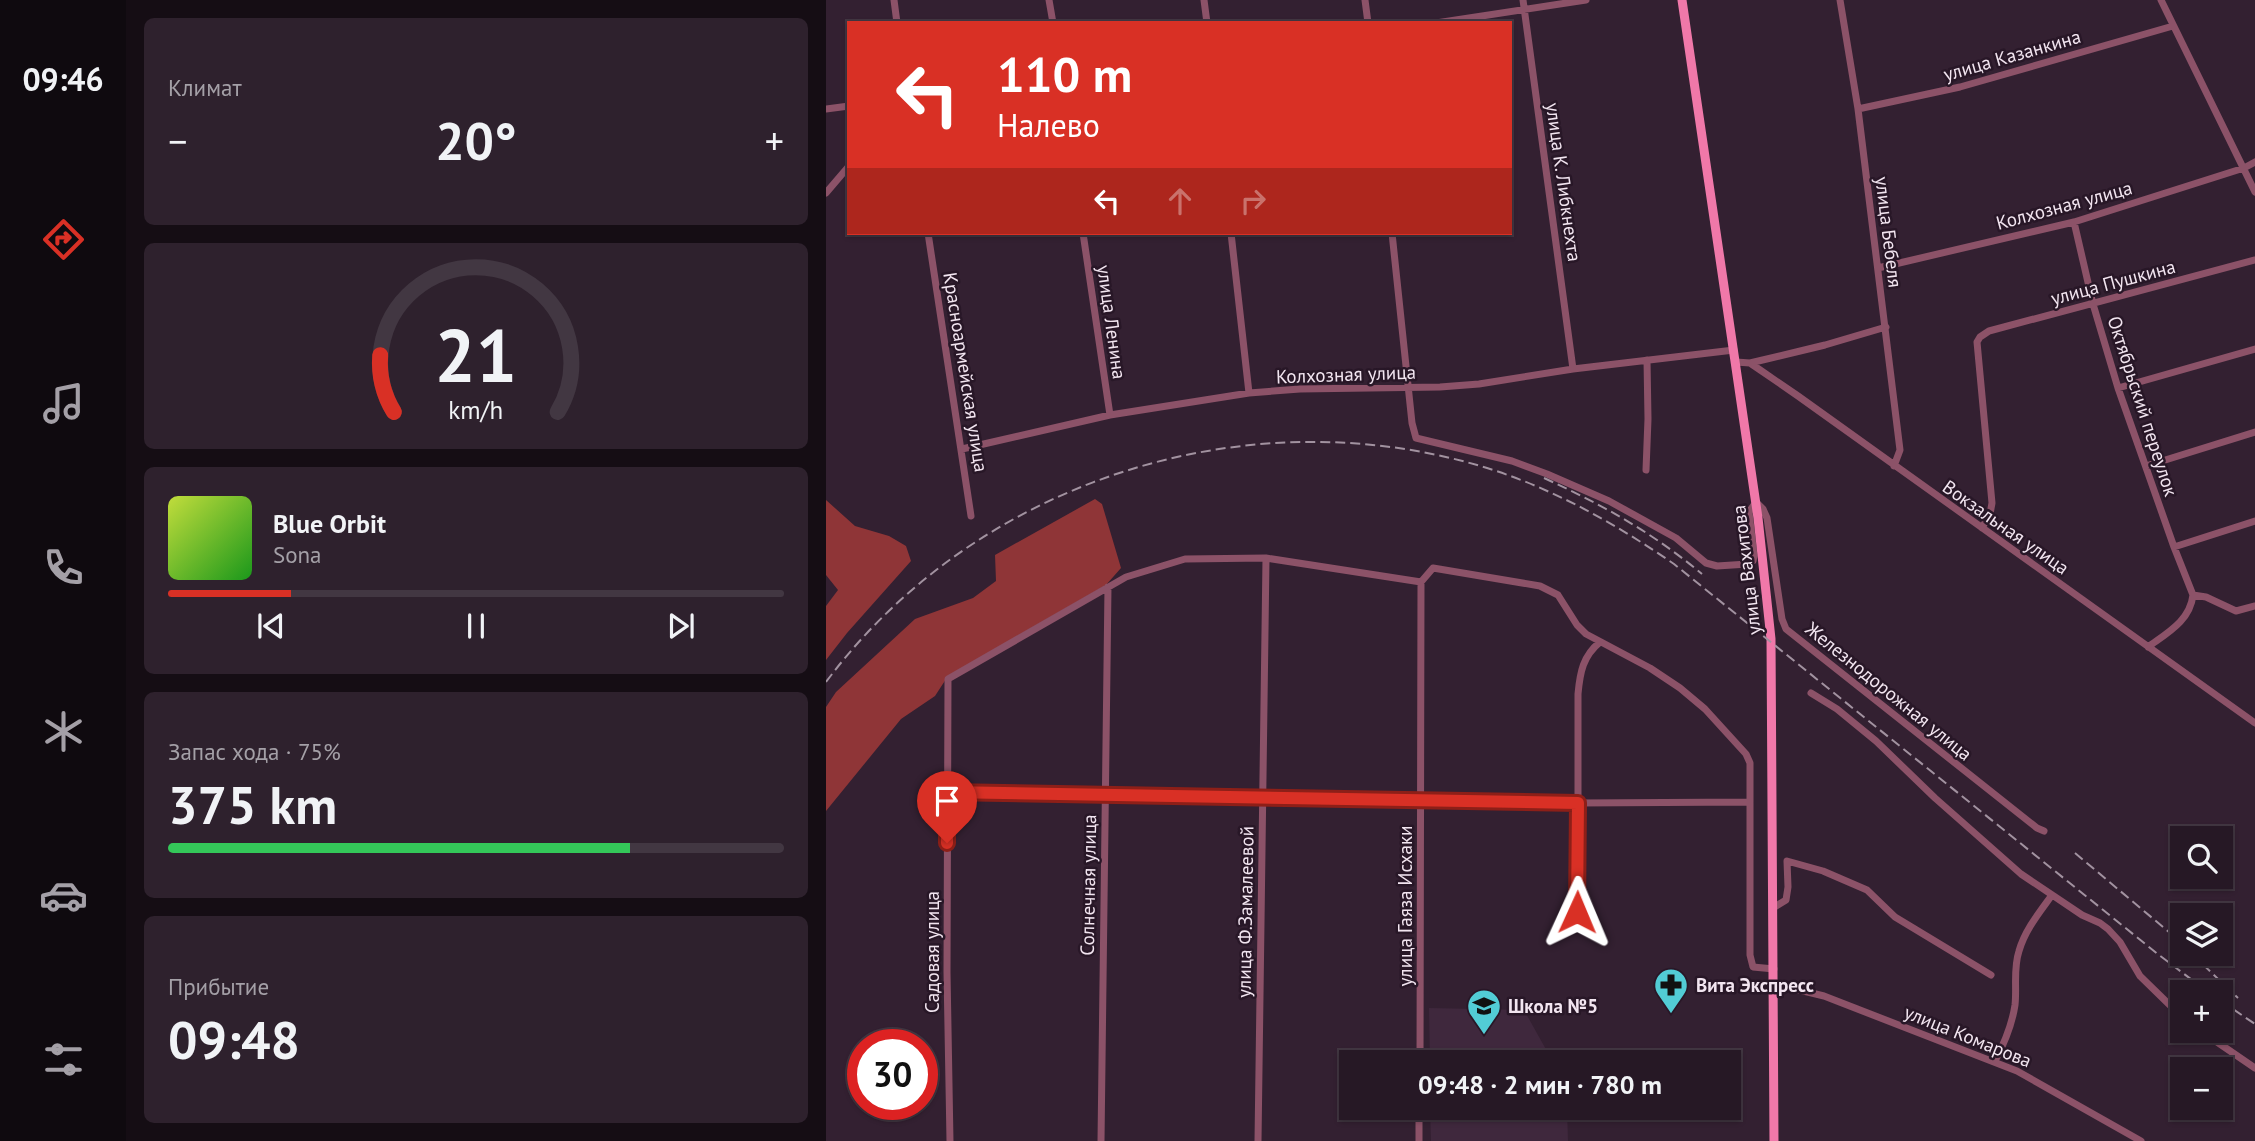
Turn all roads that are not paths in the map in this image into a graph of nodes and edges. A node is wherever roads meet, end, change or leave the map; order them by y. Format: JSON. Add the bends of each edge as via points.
{"nodes":[{"id":1,"x":894,"y":0,"type":"edge"},
{"id":2,"x":1049,"y":0,"type":"edge"},
{"id":3,"x":1204,"y":0,"type":"edge"},
{"id":4,"x":1366,"y":0,"type":"edge"},
{"id":5,"x":1523,"y":0,"type":"edge"},
{"id":6,"x":1586,"y":0,"type":"edge"},
{"id":7,"x":1682,"y":0,"type":"edge"},
{"id":8,"x":1840,"y":0,"type":"edge"},
{"id":9,"x":2161,"y":0,"type":"edge"},
{"id":10,"x":1524,"y":10,"type":"junction"},
{"id":11,"x":897,"y":21,"type":"edge"},
{"id":12,"x":1053,"y":21,"type":"edge"},
{"id":13,"x":1207,"y":21,"type":"edge"},
{"id":14,"x":1368,"y":21,"type":"edge"},
{"id":15,"x":1450,"y":21,"type":"edge"},
{"id":16,"x":2174,"y":26,"type":"junction"},
{"id":17,"x":847,"y":106,"type":"edge"},
{"id":18,"x":826,"y":109,"type":"edge"},
{"id":19,"x":1858,"y":109,"type":"junction"},
{"id":20,"x":2255,"y":162,"type":"edge"},
{"id":21,"x":847,"y":168,"type":"edge"},
{"id":22,"x":2244,"y":168,"type":"junction"},
{"id":23,"x":826,"y":192,"type":"edge"},
{"id":24,"x":2255,"y":192,"type":"edge"},
{"id":25,"x":2074,"y":222,"type":"junction"},
{"id":26,"x":928,"y":235,"type":"edge"},
{"id":27,"x":1083,"y":235,"type":"edge"},
{"id":28,"x":1231,"y":235,"type":"edge"},
{"id":29,"x":1392,"y":235,"type":"edge"},
{"id":30,"x":2255,"y":260,"type":"edge"},
{"id":31,"x":1878,"y":268,"type":"junction"},
{"id":32,"x":2093,"y":304,"type":"junction"},
{"id":33,"x":1886,"y":327,"type":"junction"},
{"id":34,"x":2255,"y":349,"type":"edge"},
{"id":35,"x":1734,"y":350,"type":"junction"},
{"id":36,"x":1647,"y":360,"type":"junction"},
{"id":37,"x":1736,"y":362,"type":"junction"},
{"id":38,"x":1749,"y":363,"type":"junction"},
{"id":39,"x":1573,"y":369,"type":"junction"},
{"id":40,"x":1410,"y":387,"type":"junction"},
{"id":41,"x":2118,"y":388,"type":"junction"},
{"id":42,"x":1249,"y":393,"type":"junction"},
{"id":43,"x":1110,"y":415,"type":"junction"},
{"id":44,"x":2255,"y":432,"type":"edge"},
{"id":45,"x":962,"y":449,"type":"junction"},
{"id":46,"x":1894,"y":466,"type":"junction"},
{"id":47,"x":2146,"y":466,"type":"junction"},
{"id":48,"x":1646,"y":470,"type":"dead end"},
{"id":49,"x":1756,"y":502,"type":"junction"},
{"id":50,"x":971,"y":516,"type":"dead end"},
{"id":51,"x":2255,"y":521,"type":"edge"},
{"id":52,"x":1982,"y":528,"type":"junction"},
{"id":53,"x":2174,"y":547,"type":"junction"},
{"id":54,"x":1266,"y":558,"type":"junction"},
{"id":55,"x":1421,"y":582,"type":"junction"},
{"id":56,"x":1108,"y":587,"type":"junction"},
{"id":57,"x":2193,"y":595,"type":"junction"},
{"id":58,"x":2255,"y":606,"type":"edge"},
{"id":59,"x":1600,"y":642,"type":"junction"},
{"id":60,"x":2148,"y":647,"type":"junction"},
{"id":61,"x":1811,"y":693,"type":"dead end"},
{"id":62,"x":2255,"y":723,"type":"edge"},
{"id":63,"x":947,"y":792,"type":"junction"},
{"id":64,"x":1106,"y":794,"type":"junction"},
{"id":65,"x":1262,"y":798,"type":"junction"},
{"id":66,"x":1421,"y":798,"type":"junction"},
{"id":67,"x":1750,"y":802,"type":"junction"},
{"id":68,"x":1578,"y":803,"type":"junction"},
{"id":69,"x":2044,"y":831,"type":"dead end"},
{"id":70,"x":2052,"y":895,"type":"junction"},
{"id":71,"x":1773,"y":908,"type":"junction"},
{"id":72,"x":1577,"y":912,"type":"dead end"},
{"id":73,"x":1774,"y":969,"type":"junction"},
{"id":74,"x":1991,"y":975,"type":"dead end"},
{"id":75,"x":1774,"y":984,"type":"junction"},
{"id":76,"x":2170,"y":1005,"type":"edge"},
{"id":77,"x":2218,"y":1043,"type":"edge"},
{"id":78,"x":1420,"y":1050,"type":"edge"},
{"id":79,"x":1994,"y":1061,"type":"junction"},
{"id":80,"x":2255,"y":1068,"type":"edge"},
{"id":81,"x":1419,"y":1120,"type":"edge"},
{"id":82,"x":950,"y":1141,"type":"edge"},
{"id":83,"x":1101,"y":1141,"type":"edge"},
{"id":84,"x":1258,"y":1141,"type":"edge"},
{"id":85,"x":1419,"y":1141,"type":"edge"},
{"id":86,"x":1774,"y":1141,"type":"edge"},
{"id":87,"x":2141,"y":1141,"type":"edge"}],
"edges":[{"from":1,"to":11,"type":"street"},
{"from":2,"to":12,"type":"street"},
{"from":3,"to":13,"type":"street"},
{"from":4,"to":14,"type":"street"},
{"from":5,"to":10,"type":"street","name":"улица К. Либкнехта"},
{"from":6,"to":10,"type":"street"},
{"from":7,"to":35,"type":"main road","name":"улица Вахитова"},
{"from":8,"to":19,"type":"street","name":"улица Бебеля"},
{"from":9,"to":16,"type":"street"},
{"from":10,"to":15,"type":"street"},
{"from":10,"to":39,"type":"street","name":"улица К. Либкнехта"},
{"from":16,"to":19,"type":"street","name":"улица Казанкина","via":[[1961,87]]},
{"from":16,"to":22,"type":"street"},
{"from":17,"to":18,"type":"street"},
{"from":19,"to":31,"type":"street","name":"улица Бебеля"},
{"from":20,"to":22,"type":"street","name":"Колхозная улица"},
{"from":21,"to":23,"type":"street"},
{"from":22,"to":24,"type":"street"},
{"from":22,"to":25,"type":"street","name":"Колхозная улица"},
{"from":25,"to":31,"type":"street","name":"Колхозная улица"},
{"from":25,"to":32,"type":"street","name":"Октябрьский переулок"},
{"from":26,"to":45,"type":"street","name":"Красноармейская улица"},
{"from":27,"to":43,"type":"street","name":"улица Ленина"},
{"from":28,"to":42,"type":"street"},
{"from":29,"to":40,"type":"street"},
{"from":30,"to":32,"type":"street","name":"улица Пушкина"},
{"from":31,"to":33,"type":"street","name":"улица Бебеля"},
{"from":32,"to":41,"type":"street","name":"Октябрьский переулок"},
{"from":32,"to":52,"type":"street","name":"улица Пушкина","via":[[1989,331],[1977,342],[1992,503]]},
{"from":33,"to":38,"type":"street"},
{"from":33,"to":46,"type":"street","name":"улица Бебеля","via":[[1900,450]]},
{"from":34,"to":41,"type":"street"},
{"from":35,"to":36,"type":"street","name":"Колхозная улица"},
{"from":35,"to":37,"type":"main road","name":"улица Вахитова"},
{"from":36,"to":39,"type":"street","name":"Колхозная улица"},
{"from":36,"to":48,"type":"street"},
{"from":37,"to":38,"type":"street"},
{"from":37,"to":49,"type":"main road","name":"улица Вахитова"},
{"from":38,"to":46,"type":"street","name":"Вокзальная улица"},
{"from":39,"to":40,"type":"street","name":"Колхозная улица","via":[[1479,384]]},
{"from":40,"to":42,"type":"street","name":"Колхозная улица"},
{"from":40,"to":49,"type":"street","via":[[1416,438],[1512,461],[1609,501],[1676,538],[1706,563],[1753,561],[1749,512]]},
{"from":41,"to":47,"type":"street","name":"Октябрьский переулок"},
{"from":42,"to":43,"type":"street","name":"Колхозная улица"},
{"from":43,"to":45,"type":"street","name":"Колхозная улица"},
{"from":44,"to":47,"type":"street"},
{"from":45,"to":50,"type":"street","name":"Красноармейская улица"},
{"from":46,"to":52,"type":"street","name":"Вокзальная улица"},
{"from":47,"to":53,"type":"street","name":"Октябрьский переулок"},
{"from":49,"to":69,"type":"street","name":"Железнодорожная улица","via":[[1767,518],[1786,629]]},
{"from":49,"to":71,"type":"main road","name":"улица Вахитова","via":[[1772,650]]},
{"from":51,"to":53,"type":"street"},
{"from":52,"to":60,"type":"street","name":"Вокзальная улица"},
{"from":53,"to":57,"type":"street","name":"Октябрьский переулок"},
{"from":54,"to":55,"type":"street"},
{"from":54,"to":56,"type":"street","via":[[1185,559],[1126,576]]},
{"from":54,"to":65,"type":"street","name":"улица Ф.Замалеевой"},
{"from":55,"to":59,"type":"street","via":[[1433,568],[1540,586],[1558,595],[1577,625]]},
{"from":55,"to":66,"type":"street","name":"улица Гаяза Исхаки"},
{"from":56,"to":63,"type":"street","name":"Садовая улица","via":[[948,678]]},
{"from":56,"to":64,"type":"street","name":"Солнечная улица"},
{"from":57,"to":58,"type":"street","via":[[2236,611]]},
{"from":57,"to":60,"type":"street","via":[[2188,612],[2176,626]]},
{"from":59,"to":67,"type":"street","via":[[1650,668],[1705,709],[1746,754]]},
{"from":59,"to":68,"type":"street","via":[[1589,651],[1579,676]]},
{"from":60,"to":62,"type":"street","name":"Вокзальная улица"},
{"from":61,"to":70,"type":"street","via":[[1876,741],[2021,874]]},
{"from":63,"to":64,"type":"street"},
{"from":63,"to":82,"type":"street","name":"Садовая улица"},
{"from":64,"to":65,"type":"street"},
{"from":64,"to":83,"type":"street","name":"Солнечная улица"},
{"from":65,"to":66,"type":"street"},
{"from":65,"to":84,"type":"street","name":"улица Ф.Замалеевой"},
{"from":66,"to":68,"type":"street"},
{"from":66,"to":78,"type":"street","name":"улица Гаяза Исхаки"},
{"from":67,"to":68,"type":"street"},
{"from":67,"to":73,"type":"street","via":[[1750,955],[1753,967]]},
{"from":68,"to":72,"type":"street"},
{"from":70,"to":76,"type":"street","via":[[2108,929],[2140,976]]},
{"from":70,"to":79,"type":"street","via":[[2024,934],[2014,982],[2015,1005],[2006,1041]]},
{"from":71,"to":73,"type":"main road","name":"улица Вахитова"},
{"from":71,"to":74,"type":"street","via":[[1786,900],[1787,861],[1801,864],[1867,890],[1895,917]]},
{"from":73,"to":75,"type":"main road","name":"улица Вахитова"},
{"from":75,"to":79,"type":"street","name":"улица Комарова","via":[[1824,996]]},
{"from":75,"to":86,"type":"main road","name":"улица Вахитова"},
{"from":77,"to":80,"type":"street"},
{"from":79,"to":87,"type":"street","name":"улица Комарова"},
{"from":81,"to":85,"type":"street"}]}
